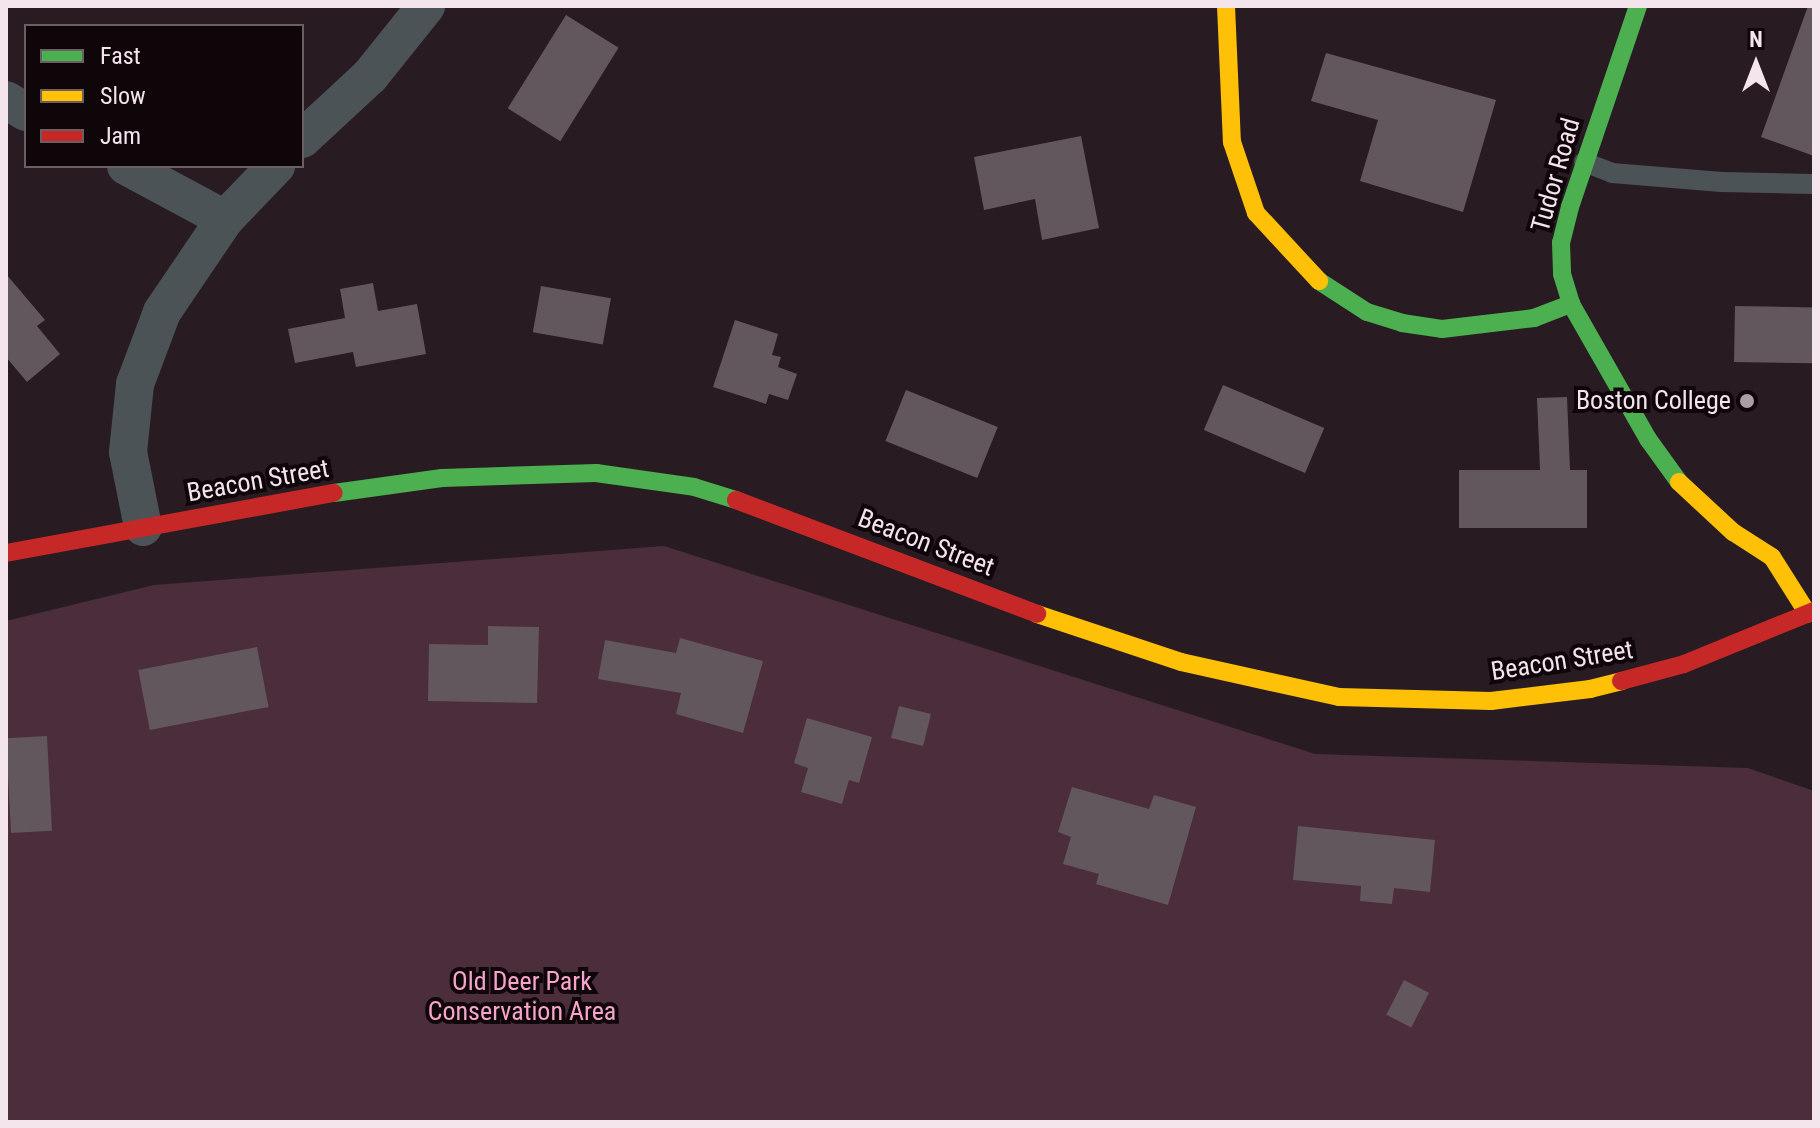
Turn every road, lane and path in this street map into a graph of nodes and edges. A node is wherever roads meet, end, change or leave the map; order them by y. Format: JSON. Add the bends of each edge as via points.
{"nodes":[{"id":1,"x":426,"y":6,"type":"edge"},
{"id":2,"x":1226,"y":6,"type":"edge"},
{"id":3,"x":1612,"y":6,"type":"edge"},
{"id":4,"x":1637,"y":10,"type":"edge"},
{"id":5,"x":6,"y":100,"type":"edge"},
{"id":6,"x":24,"y":111,"type":"edge"},
{"id":7,"x":304,"y":137,"type":"edge"},
{"id":8,"x":1584,"y":162,"type":"junction"},
{"id":9,"x":130,"y":168,"type":"edge"},
{"id":10,"x":274,"y":168,"type":"edge"},
{"id":11,"x":1814,"y":184,"type":"edge"},
{"id":12,"x":225,"y":219,"type":"junction"},
{"id":13,"x":1571,"y":304,"type":"junction"},
{"id":14,"x":143,"y":527,"type":"junction"},
{"id":15,"x":6,"y":553,"type":"edge"},
{"id":16,"x":1811,"y":612,"type":"edge"}],
"edges":[{"from":1,"to":7,"type":"street","via":[[370,76]]},
{"from":2,"to":13,"type":"main road","via":[[1232,142],[1256,213],[1310,275],[1367,312],[1442,329],[1534,318]]},
{"from":3,"to":4,"type":"lane"},
{"from":4,"to":8,"type":"main road","name":"Tudor Road"},
{"from":5,"to":6,"type":"street"},
{"from":8,"to":11,"type":"lane","via":[[1612,173]]},
{"from":8,"to":13,"type":"main road","name":"Tudor Road","via":[[1561,243],[1562,274]]},
{"from":9,"to":12,"type":"street"},
{"from":10,"to":12,"type":"street"},
{"from":12,"to":14,"type":"street","via":[[162,312],[135,384],[128,452]]},
{"from":13,"to":16,"type":"main road","name":"Tudor Road","via":[[1675,478],[1733,532],[1772,557]]},
{"from":14,"to":15,"type":"main road","name":"Beacon Street"},
{"from":14,"to":16,"type":"main road","name":"Beacon Street","via":[[442,478],[545,473],[644,479],[741,501],[1063,624],[1181,662],[1339,697],[1491,701],[1590,689],[1684,664]]}]}
